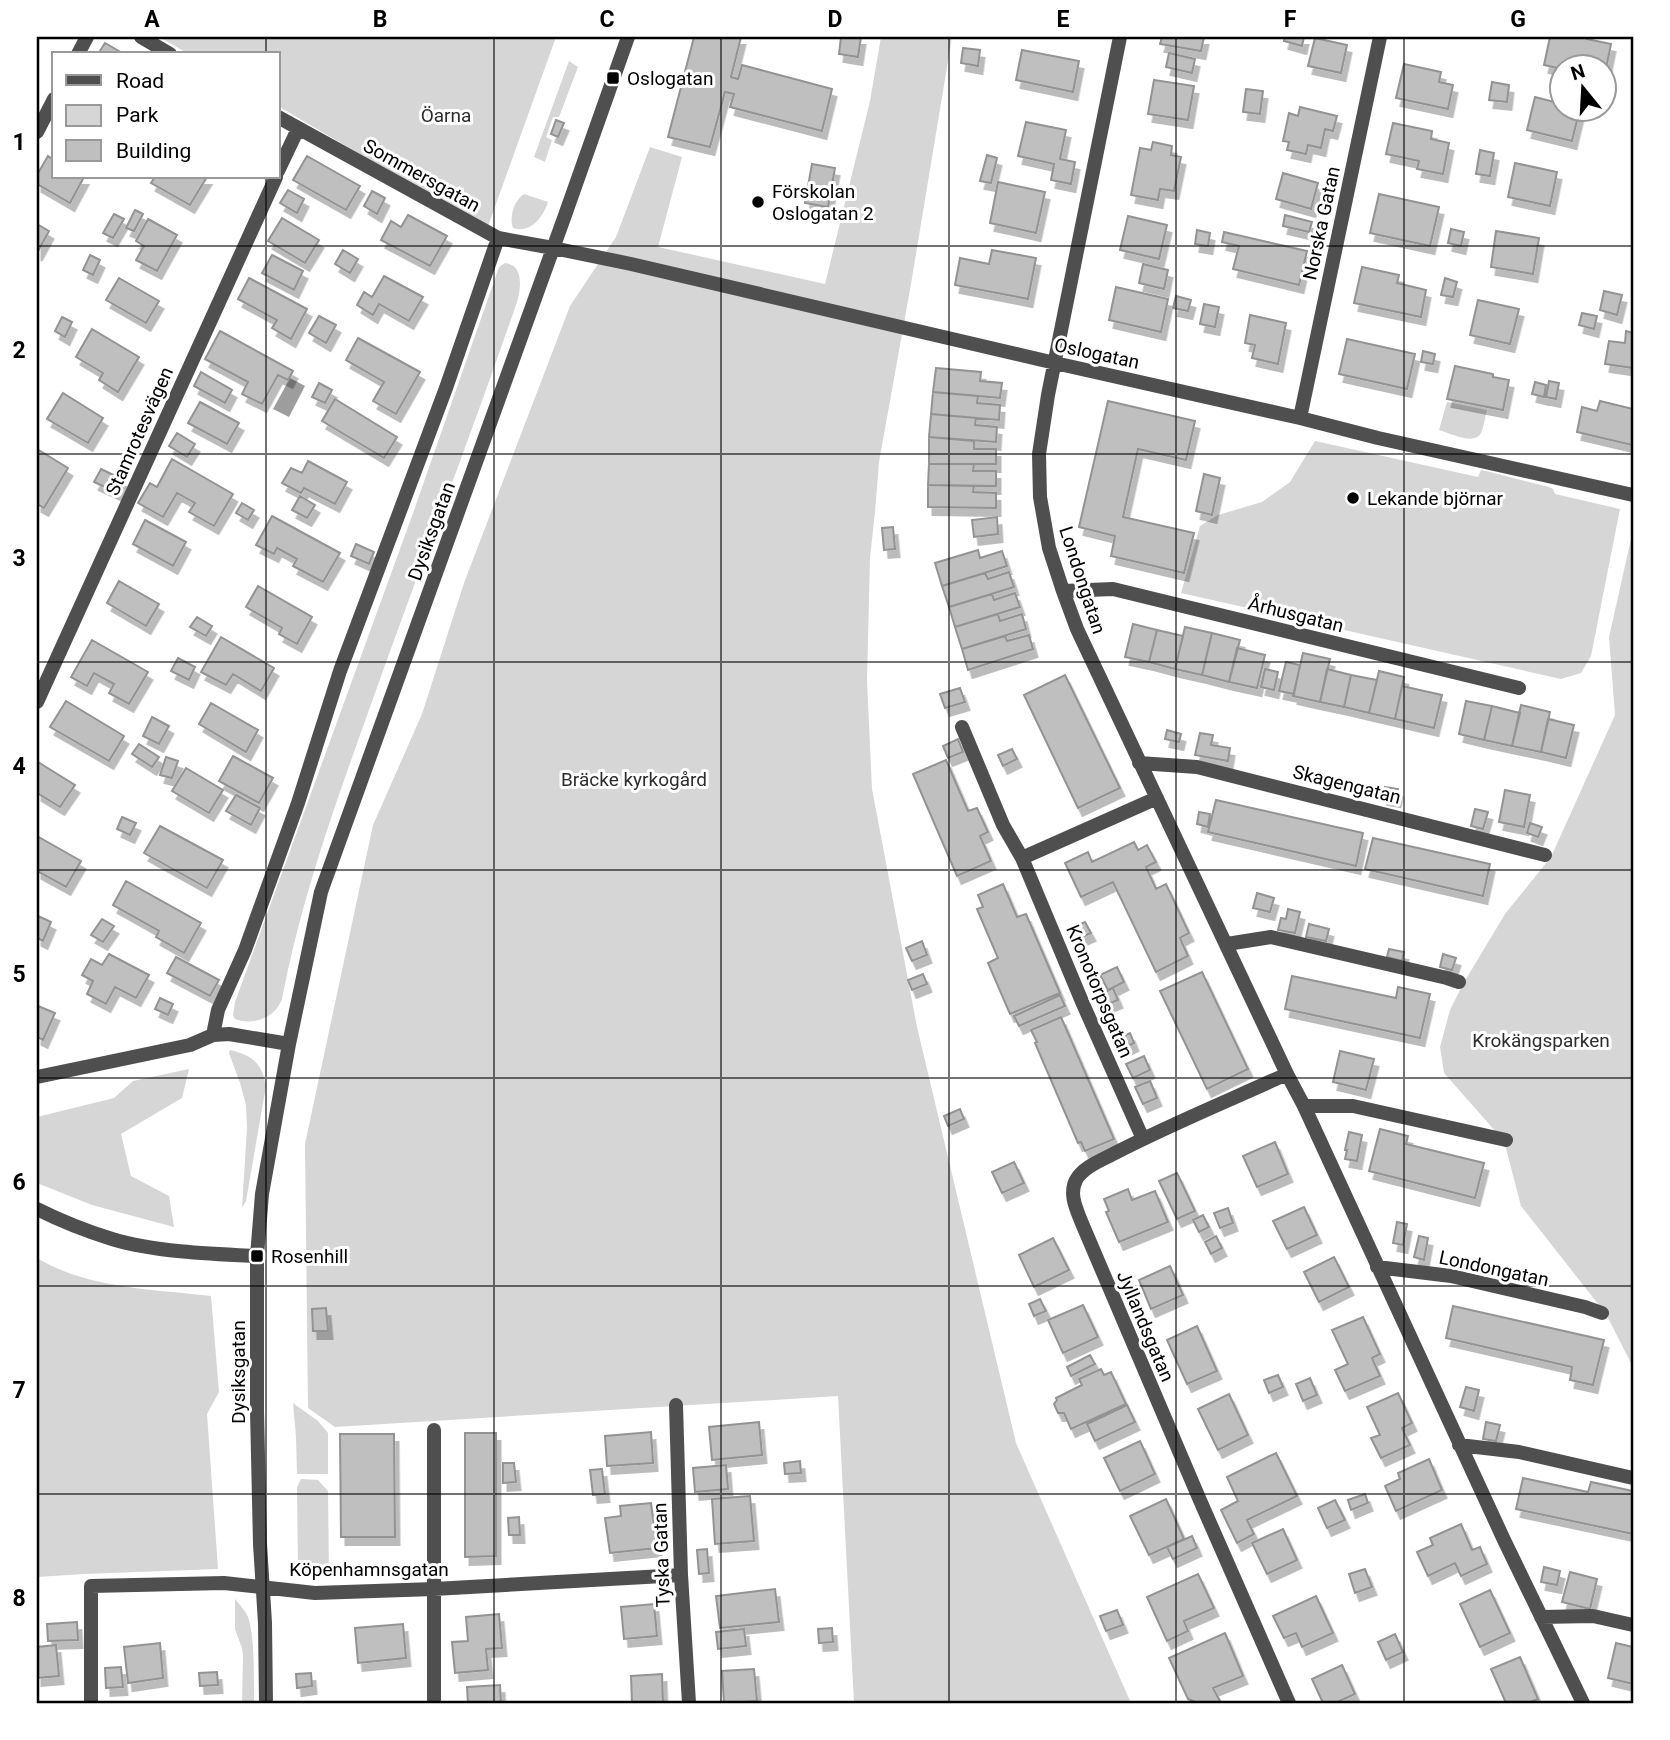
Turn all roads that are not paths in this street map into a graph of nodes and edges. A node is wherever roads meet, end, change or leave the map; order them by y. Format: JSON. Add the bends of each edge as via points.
{"nodes":[{"id":1,"x":141,"y":37,"type":"edge"},
{"id":2,"x":628,"y":37,"type":"edge"},
{"id":3,"x":1120,"y":37,"type":"edge"},
{"id":4,"x":1380,"y":37,"type":"edge"},
{"id":5,"x":167,"y":52,"type":"edge"},
{"id":6,"x":52,"y":103,"type":"edge"},
{"id":7,"x":280,"y":118,"type":"edge"},
{"id":8,"x":298,"y":128,"type":"junction"},
{"id":9,"x":37,"y":132,"type":"edge"},
{"id":10,"x":280,"y":167,"type":"edge"},
{"id":11,"x":276,"y":178,"type":"edge"},
{"id":12,"x":498,"y":238,"type":"junction"},
{"id":13,"x":553,"y":248,"type":"junction"},
{"id":14,"x":1055,"y":363,"type":"junction"},
{"id":15,"x":1300,"y":418,"type":"junction"},
{"id":16,"x":1633,"y":495,"type":"edge"},
{"id":17,"x":1063,"y":591,"type":"junction"},
{"id":18,"x":1519,"y":688,"type":"dead end"},
{"id":19,"x":37,"y":702,"type":"edge"},
{"id":20,"x":962,"y":727,"type":"dead end"},
{"id":21,"x":1139,"y":762,"type":"junction"},
{"id":22,"x":1157,"y":798,"type":"junction"},
{"id":23,"x":1545,"y":855,"type":"dead end"},
{"id":24,"x":1023,"y":858,"type":"junction"},
{"id":25,"x":1227,"y":944,"type":"junction"},
{"id":26,"x":1459,"y":982,"type":"dead end"},
{"id":27,"x":213,"y":1035,"type":"junction"},
{"id":28,"x":289,"y":1044,"type":"junction"},
{"id":29,"x":1287,"y":1074,"type":"junction"},
{"id":30,"x":37,"y":1077,"type":"edge"},
{"id":31,"x":1304,"y":1106,"type":"junction"},
{"id":32,"x":1143,"y":1139,"type":"junction"},
{"id":33,"x":1506,"y":1140,"type":"dead end"},
{"id":34,"x":37,"y":1209,"type":"edge"},
{"id":35,"x":257,"y":1256,"type":"junction"},
{"id":36,"x":1377,"y":1267,"type":"junction"},
{"id":37,"x":1602,"y":1313,"type":"dead end"},
{"id":38,"x":676,"y":1405,"type":"dead end"},
{"id":39,"x":434,"y":1430,"type":"dead end"},
{"id":40,"x":1460,"y":1445,"type":"junction"},
{"id":41,"x":1633,"y":1478,"type":"edge"},
{"id":42,"x":681,"y":1575,"type":"junction"},
{"id":43,"x":263,"y":1587,"type":"junction"},
{"id":44,"x":434,"y":1589,"type":"junction"},
{"id":45,"x":1541,"y":1617,"type":"junction"},
{"id":46,"x":1633,"y":1625,"type":"edge"},
{"id":47,"x":91,"y":1703,"type":"edge"},
{"id":48,"x":266,"y":1703,"type":"edge"},
{"id":49,"x":434,"y":1703,"type":"edge"},
{"id":50,"x":689,"y":1703,"type":"edge"},
{"id":51,"x":1289,"y":1703,"type":"edge"},
{"id":52,"x":1583,"y":1703,"type":"edge"}],
"edges":[{"from":1,"to":5,"type":"street"},
{"from":2,"to":13,"type":"street","name":"Dysiksgatan"},
{"from":3,"to":14,"type":"street","name":"Londongatan"},
{"from":4,"to":15,"type":"street","name":"Norska Gatan"},
{"from":6,"to":9,"type":"street"},
{"from":7,"to":8,"type":"street","name":"Sommersgatan"},
{"from":8,"to":10,"type":"street"},
{"from":8,"to":12,"type":"street","name":"Sommersgatan"},
{"from":11,"to":19,"type":"street","name":"Stamrotesvägen"},
{"from":12,"to":13,"type":"street","name":"Sommersgatan"},
{"from":12,"to":27,"type":"street","name":"Dysiksgatan","via":[[245,950],[218,1010]]},
{"from":13,"to":14,"type":"street","name":"Oslogatan"},
{"from":13,"to":28,"type":"street","name":"Dysiksgatan","via":[[321,892]]},
{"from":14,"to":15,"type":"street","name":"Oslogatan"},
{"from":14,"to":17,"type":"street","name":"Londongatan","via":[[1040,454],[1040,497]]},
{"from":15,"to":16,"type":"street","name":"Oslogatan"},
{"from":17,"to":18,"type":"street","name":"Århusgatan","via":[[1113,589]]},
{"from":17,"to":21,"type":"street","name":"Londongatan"},
{"from":20,"to":24,"type":"street","name":"Kronotorpsgatan","via":[[1003,825]]},
{"from":21,"to":22,"type":"street","name":"Londongatan"},
{"from":21,"to":23,"type":"street","name":"Skagengatan","via":[[1197,767]]},
{"from":22,"to":24,"type":"street"},
{"from":22,"to":25,"type":"street","name":"Londongatan"},
{"from":24,"to":32,"type":"street","name":"Kronotorpsgatan"},
{"from":25,"to":26,"type":"street","via":[[1271,937]]},
{"from":25,"to":29,"type":"street","name":"Londongatan"},
{"from":27,"to":28,"type":"street"},
{"from":27,"to":30,"type":"street","via":[[190,1045]]},
{"from":28,"to":35,"type":"street","name":"Dysiksgatan","via":[[262,1194]]},
{"from":29,"to":31,"type":"street","name":"Londongatan"},
{"from":29,"to":32,"type":"street","name":"Jyllandsgatan"},
{"from":31,"to":33,"type":"street","via":[[1353,1106]]},
{"from":31,"to":36,"type":"street","name":"Londongatan"},
{"from":32,"to":51,"type":"street","name":"Jyllandsgatan","via":[[1079,1175],[1072,1195]]},
{"from":34,"to":35,"type":"street","via":[[115,1240]]},
{"from":35,"to":43,"type":"street","name":"Dysiksgatan"},
{"from":36,"to":37,"type":"street","name":"Londongatan","via":[[1451,1276]]},
{"from":36,"to":40,"type":"street","name":"Londongatan"},
{"from":38,"to":42,"type":"street","name":"Tyska Gatan"},
{"from":39,"to":44,"type":"street"},
{"from":40,"to":41,"type":"street","via":[[1519,1452]]},
{"from":40,"to":45,"type":"street","name":"Londongatan"},
{"from":42,"to":44,"type":"street","name":"Köpenhamnsgatan"},
{"from":42,"to":50,"type":"street","name":"Tyska Gatan"},
{"from":43,"to":44,"type":"street","name":"Köpenhamnsgatan","via":[[316,1593]]},
{"from":43,"to":47,"type":"street","name":"Köpenhamnsgatan","via":[[224,1583],[92,1586]]},
{"from":43,"to":48,"type":"street","name":"Dysiksgatan"},
{"from":44,"to":49,"type":"street"},
{"from":45,"to":46,"type":"street","via":[[1593,1616]]},
{"from":45,"to":52,"type":"street","name":"Londongatan"}]}
